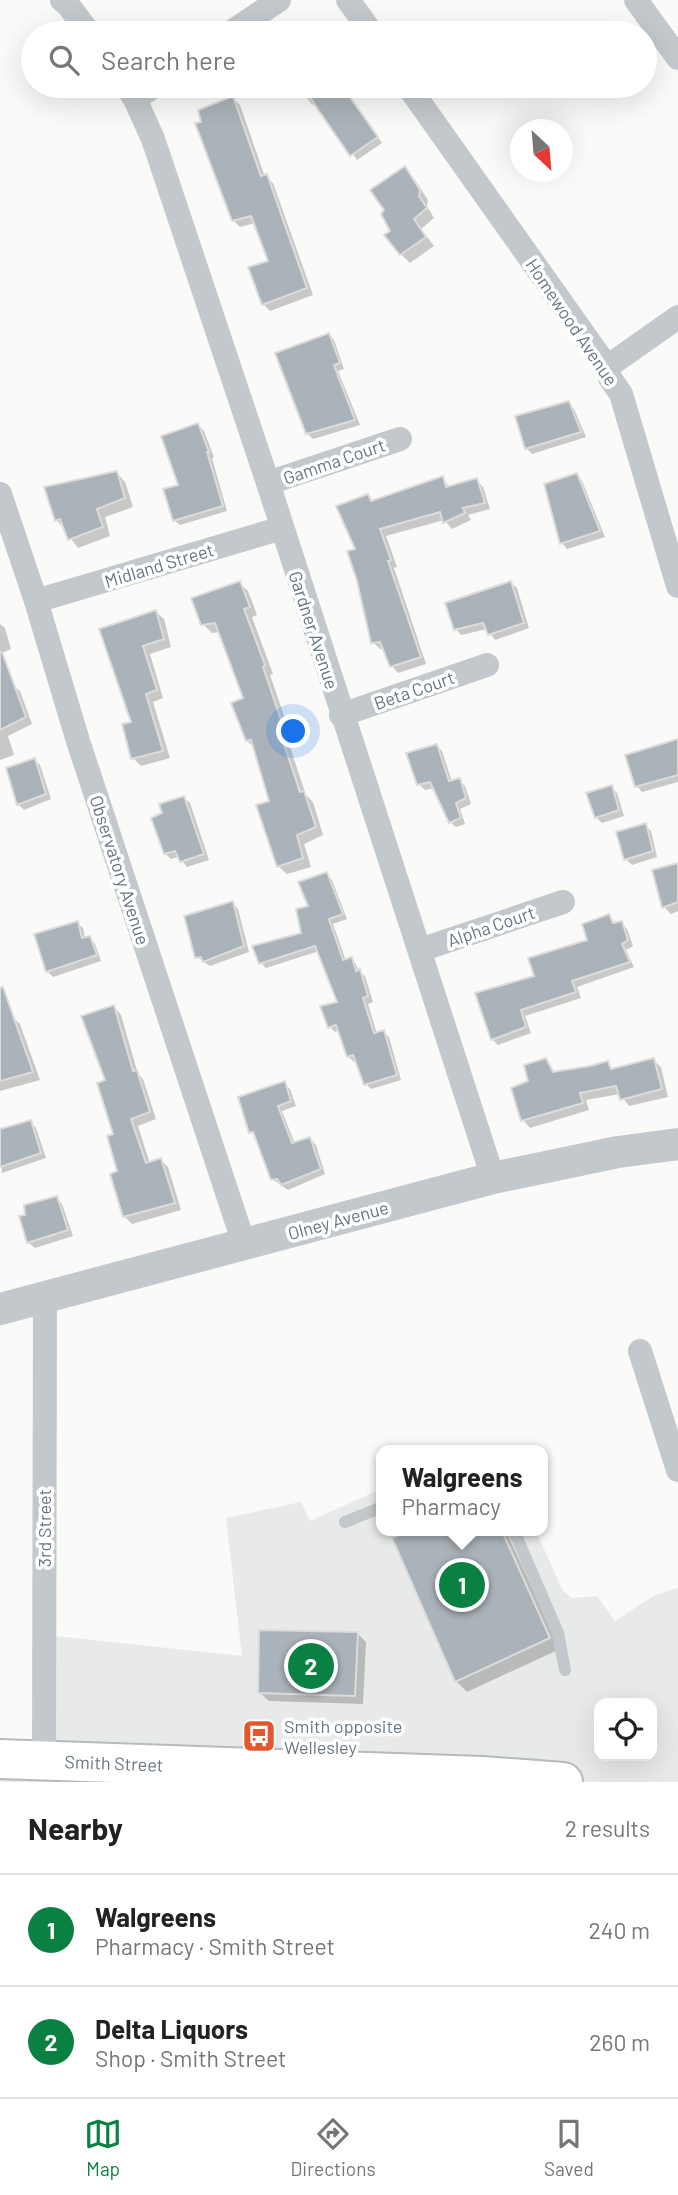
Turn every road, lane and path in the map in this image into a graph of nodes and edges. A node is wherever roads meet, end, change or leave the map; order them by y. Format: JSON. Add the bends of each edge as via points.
{"nodes":[{"id":1,"x":62,"y":0,"type":"edge"},
{"id":2,"x":279,"y":0,"type":"edge"},
{"id":3,"x":348,"y":0,"type":"edge"},
{"id":4,"x":636,"y":0,"type":"edge"},
{"id":5,"x":80,"y":21,"type":"edge"},
{"id":6,"x":248,"y":21,"type":"edge"},
{"id":7,"x":363,"y":21,"type":"edge"},
{"id":8,"x":651,"y":21,"type":"edge"},
{"id":9,"x":657,"y":29,"type":"edge"},
{"id":10,"x":678,"y":58,"type":"edge"},
{"id":11,"x":140,"y":98,"type":"edge"},
{"id":12,"x":416,"y":98,"type":"edge"},
{"id":13,"x":678,"y":317,"type":"edge"},
{"id":14,"x":607,"y":368,"type":"junction"},
{"id":15,"x":400,"y":439,"type":"dead end"},
{"id":16,"x":268,"y":483,"type":"junction"},
{"id":17,"x":0,"y":494,"type":"edge"},
{"id":18,"x":282,"y":528,"type":"junction"},
{"id":19,"x":678,"y":586,"type":"edge"},
{"id":20,"x":36,"y":601,"type":"junction"},
{"id":21,"x":487,"y":665,"type":"dead end"},
{"id":22,"x":341,"y":715,"type":"junction"},
{"id":23,"x":563,"y":902,"type":"dead end"},
{"id":24,"x":420,"y":950,"type":"junction"},
{"id":25,"x":678,"y":1144,"type":"edge"},
{"id":26,"x":493,"y":1178,"type":"junction"},
{"id":27,"x":244,"y":1244,"type":"junction"},
{"id":28,"x":45,"y":1296,"type":"junction"},
{"id":29,"x":0,"y":1309,"type":"edge"},
{"id":30,"x":639,"y":1351,"type":"dead end"},
{"id":31,"x":678,"y":1470,"type":"edge"},
{"id":32,"x":376,"y":1509,"type":"edge"},
{"id":33,"x":345,"y":1521,"type":"dead end"},
{"id":34,"x":516,"y":1536,"type":"edge"},
{"id":35,"x":565,"y":1670,"type":"dead end"},
{"id":36,"x":0,"y":1759,"type":"edge"},
{"id":37,"x":44,"y":1760,"type":"junction"},
{"id":38,"x":226,"y":1775,"type":"edge"},
{"id":39,"x":563,"y":1782,"type":"edge"}],
"edges":[{"from":1,"to":5,"type":"street"},
{"from":2,"to":6,"type":"street"},
{"from":3,"to":7,"type":"street"},
{"from":4,"to":8,"type":"street"},
{"from":9,"to":10,"type":"street"},
{"from":11,"to":16,"type":"street","name":"Gardner Avenue"},
{"from":12,"to":14,"type":"street","name":"Homewood Avenue"},
{"from":13,"to":14,"type":"street"},
{"from":14,"to":19,"type":"street","name":"Homewood Avenue","via":[[621,394]]},
{"from":15,"to":16,"type":"street","name":"Gamma Court"},
{"from":16,"to":18,"type":"street","name":"Gardner Avenue"},
{"from":17,"to":20,"type":"street","name":"Observatory Avenue"},
{"from":18,"to":20,"type":"street","name":"Midland Street"},
{"from":18,"to":22,"type":"street","name":"Gardner Avenue"},
{"from":20,"to":27,"type":"street","name":"Observatory Avenue"},
{"from":21,"to":22,"type":"street","name":"Beta Court"},
{"from":22,"to":24,"type":"street","name":"Gardner Avenue"},
{"from":23,"to":24,"type":"street","name":"Alpha Court"},
{"from":24,"to":26,"type":"street","name":"Gardner Avenue"},
{"from":25,"to":26,"type":"street","name":"Olney Avenue"},
{"from":26,"to":27,"type":"street","name":"Olney Avenue"},
{"from":27,"to":28,"type":"street","name":"Olney Avenue"},
{"from":28,"to":29,"type":"street","name":"Olney Avenue"},
{"from":28,"to":37,"type":"street","name":"3rd Street"},
{"from":30,"to":31,"type":"street"},
{"from":32,"to":33,"type":"lane"},
{"from":34,"to":35,"type":"lane","via":[[558,1633]]},
{"from":36,"to":37,"type":"main road","name":"Smith Street"},
{"from":37,"to":38,"type":"main road","name":"Smith Street"},
{"from":38,"to":39,"type":"main road","name":"Smith Street","via":[[482,1776]]}]}
